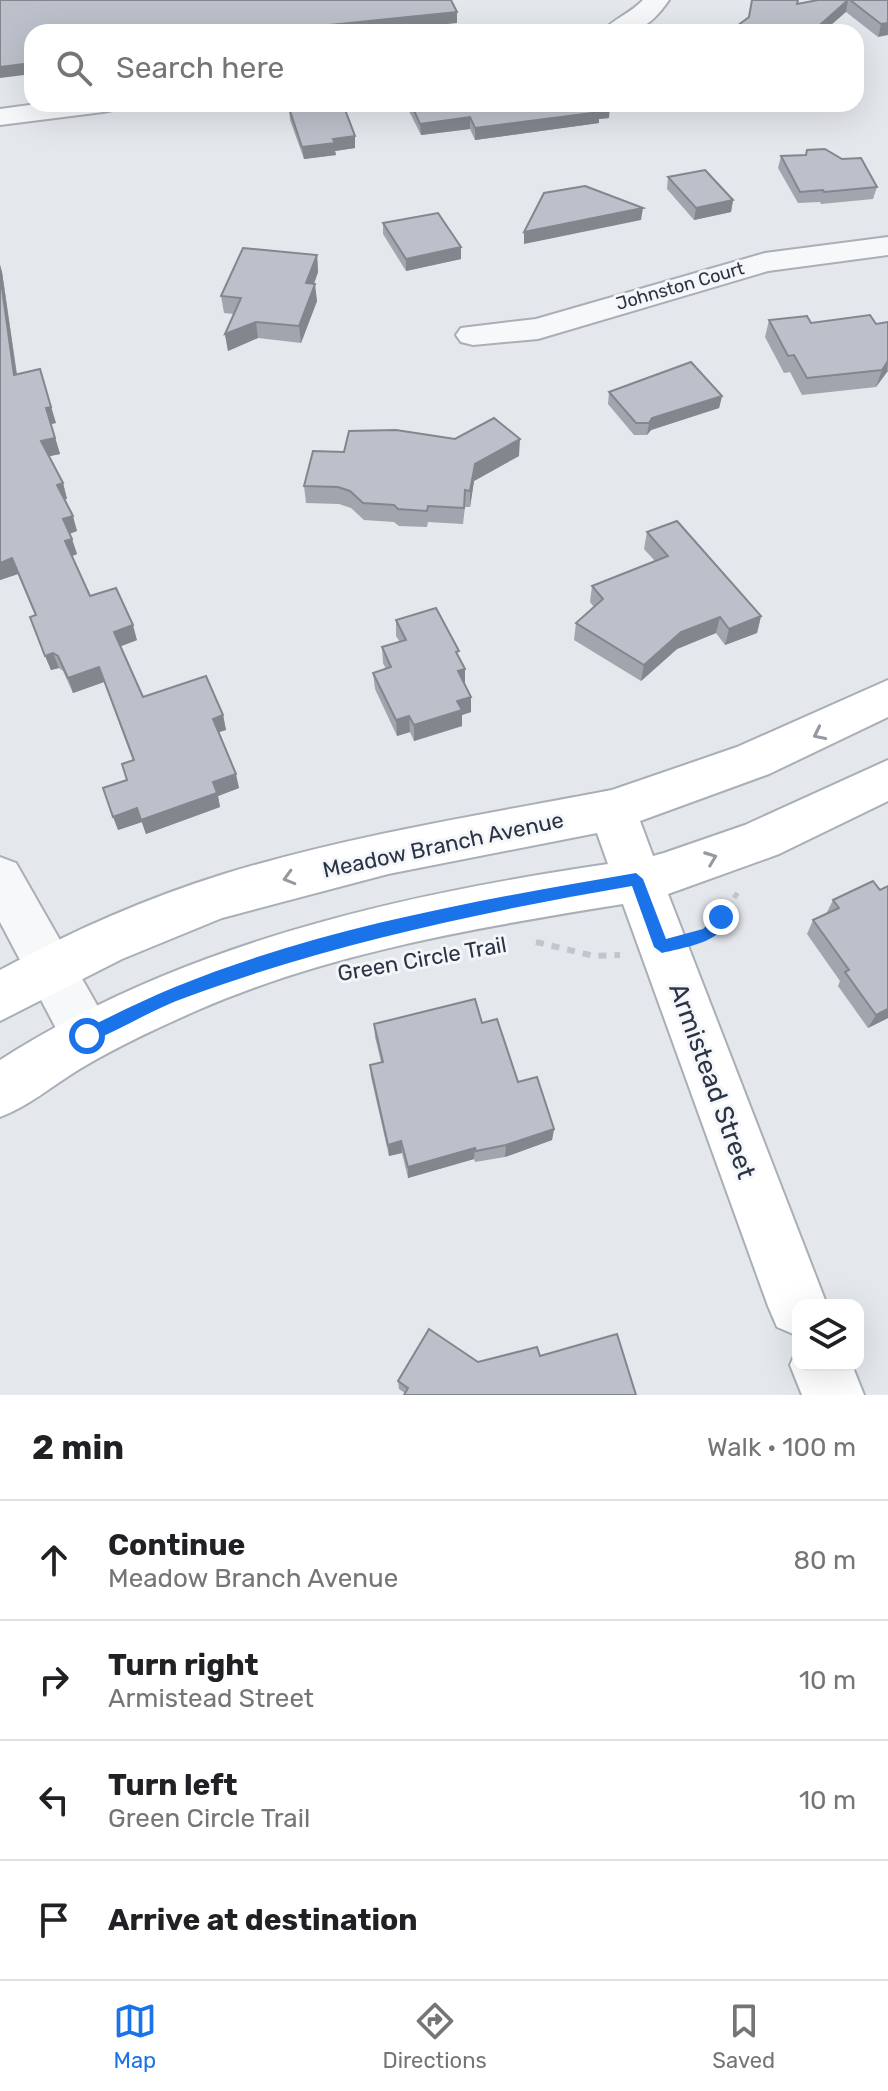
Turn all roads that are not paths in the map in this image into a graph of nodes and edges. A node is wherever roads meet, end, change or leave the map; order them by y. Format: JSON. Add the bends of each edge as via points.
{"nodes":[{"id":1,"x":657,"y":0,"type":"edge"},
{"id":2,"x":630,"y":24,"type":"edge"},
{"id":3,"x":40,"y":112,"type":"edge"},
{"id":4,"x":0,"y":117,"type":"edge"},
{"id":5,"x":888,"y":246,"type":"edge"},
{"id":6,"x":473,"y":335,"type":"dead end"},
{"id":7,"x":888,"y":697,"type":"edge"},
{"id":8,"x":888,"y":779,"type":"edge"},
{"id":9,"x":612,"y":810,"type":"junction"},
{"id":10,"x":0,"y":877,"type":"edge"},
{"id":11,"x":636,"y":879,"type":"junction"},
{"id":12,"x":49,"y":969,"type":"junction"},
{"id":13,"x":0,"y":997,"type":"edge"},
{"id":14,"x":87,"y":1036,"type":"junction"},
{"id":15,"x":0,"y":1091,"type":"edge"},
{"id":16,"x":795,"y":1299,"type":"edge"},
{"id":17,"x":823,"y":1371,"type":"edge"},
{"id":18,"x":833,"y":1395,"type":"edge"}],
"edges":[{"from":1,"to":2,"type":"street"},
{"from":3,"to":4,"type":"street"},
{"from":5,"to":6,"type":"street","name":"Johnston Court","via":[[765,262],[538,329]]},
{"from":7,"to":9,"type":"main road","name":"Meadow Branch Avenue","one_way":true,"via":[[772,754]]},
{"from":11,"to":8,"type":"main road","one_way":true,"via":[[682,869],[790,829]]},
{"from":9,"to":11,"type":"main road","name":"Armistead Street"},
{"from":9,"to":12,"type":"main road","name":"Meadow Branch Avenue","one_way":true,"via":[[284,879],[170,915]]},
{"from":10,"to":12,"type":"street"},
{"from":11,"to":14,"type":"main road","via":[[523,898],[271,960],[179,992]]},
{"from":11,"to":16,"type":"main road","name":"Armistead Street"},
{"from":12,"to":13,"type":"main road","name":"Meadow Branch Avenue"},
{"from":12,"to":14,"type":"street"},
{"from":14,"to":15,"type":"main road"},
{"from":17,"to":18,"type":"main road"}]}
